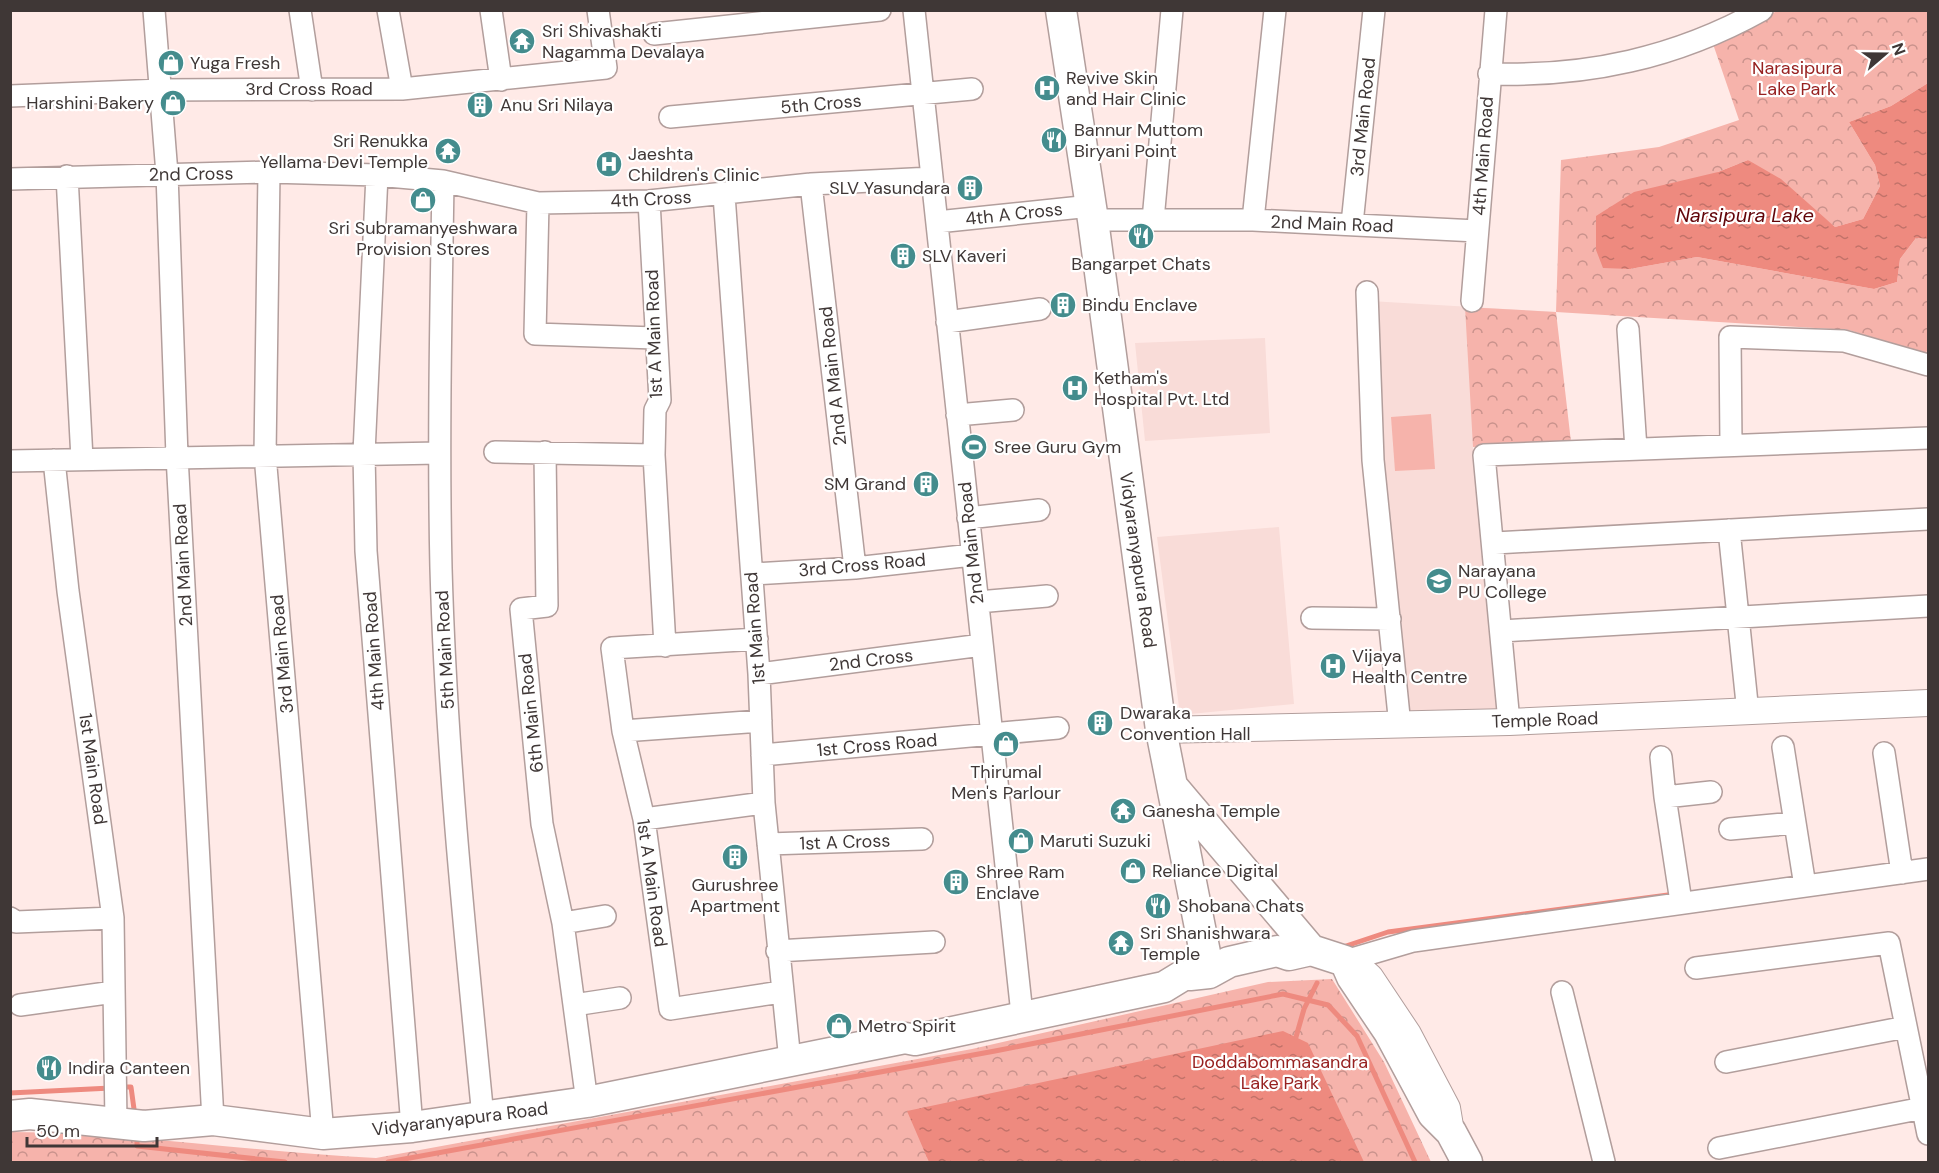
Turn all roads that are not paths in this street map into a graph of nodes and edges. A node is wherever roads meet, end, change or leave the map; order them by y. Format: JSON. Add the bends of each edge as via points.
{"nodes":[{"id":1,"x":154,"y":10,"type":"edge"},
{"id":2,"x":300,"y":10,"type":"edge"},
{"id":3,"x":388,"y":10,"type":"edge"},
{"id":4,"x":491,"y":10,"type":"edge"},
{"id":5,"x":598,"y":10,"type":"edge"},
{"id":6,"x":880,"y":10,"type":"edge"},
{"id":7,"x":914,"y":10,"type":"edge"},
{"id":8,"x":1061,"y":10,"type":"edge"},
{"id":9,"x":1172,"y":10,"type":"edge"},
{"id":10,"x":1275,"y":10,"type":"edge"},
{"id":11,"x":1374,"y":10,"type":"edge"},
{"id":12,"x":1496,"y":10,"type":"edge"},
{"id":13,"x":1762,"y":10,"type":"edge"},
{"id":14,"x":654,"y":34,"type":"dead end"},
{"id":15,"x":1489,"y":74,"type":"junction"},
{"id":16,"x":501,"y":80,"type":"junction"},
{"id":17,"x":402,"y":89,"type":"junction"},
{"id":18,"x":972,"y":89,"type":"dead end"},
{"id":19,"x":161,"y":90,"type":"junction"},
{"id":20,"x":312,"y":90,"type":"junction"},
{"id":21,"x":923,"y":94,"type":"junction"},
{"id":22,"x":10,"y":96,"type":"edge"},
{"id":23,"x":670,"y":117,"type":"dead end"},
{"id":24,"x":269,"y":172,"type":"junction"},
{"id":25,"x":167,"y":174,"type":"junction"},
{"id":26,"x":67,"y":176,"type":"junction"},
{"id":27,"x":377,"y":176,"type":"junction"},
{"id":28,"x":932,"y":178,"type":"junction"},
{"id":29,"x":10,"y":179,"type":"edge"},
{"id":30,"x":443,"y":181,"type":"junction"},
{"id":31,"x":812,"y":184,"type":"junction"},
{"id":32,"x":724,"y":195,"type":"junction"},
{"id":33,"x":649,"y":201,"type":"junction"},
{"id":34,"x":538,"y":203,"type":"junction"},
{"id":35,"x":1092,"y":213,"type":"junction"},
{"id":36,"x":1153,"y":220,"type":"junction"},
{"id":37,"x":1253,"y":220,"type":"junction"},
{"id":38,"x":937,"y":222,"type":"junction"},
{"id":39,"x":1352,"y":224,"type":"junction"},
{"id":40,"x":1477,"y":231,"type":"junction"},
{"id":41,"x":1367,"y":292,"type":"dead end"},
{"id":42,"x":1472,"y":302,"type":"dead end"},
{"id":43,"x":1040,"y":309,"type":"dead end"},
{"id":44,"x":947,"y":322,"type":"junction"},
{"id":45,"x":1628,"y":328,"type":"dead end"},
{"id":46,"x":655,"y":338,"type":"junction"},
{"id":47,"x":1929,"y":365,"type":"edge"},
{"id":48,"x":1013,"y":411,"type":"dead end"},
{"id":49,"x":957,"y":415,"type":"junction"},
{"id":50,"x":1929,"y":438,"type":"edge"},
{"id":51,"x":1731,"y":445,"type":"junction"},
{"id":52,"x":1636,"y":449,"type":"junction"},
{"id":53,"x":495,"y":452,"type":"dead end"},
{"id":54,"x":545,"y":452,"type":"junction"},
{"id":55,"x":363,"y":453,"type":"junction"},
{"id":56,"x":439,"y":453,"type":"junction"},
{"id":57,"x":265,"y":455,"type":"junction"},
{"id":58,"x":654,"y":455,"type":"junction"},
{"id":59,"x":177,"y":456,"type":"junction"},
{"id":60,"x":82,"y":459,"type":"junction"},
{"id":61,"x":54,"y":460,"type":"junction"},
{"id":62,"x":10,"y":461,"type":"edge"},
{"id":63,"x":1039,"y":510,"type":"dead end"},
{"id":64,"x":968,"y":518,"type":"junction"},
{"id":65,"x":1929,"y":519,"type":"edge"},
{"id":66,"x":1729,"y":530,"type":"junction"},
{"id":67,"x":1495,"y":543,"type":"junction"},
{"id":68,"x":972,"y":555,"type":"junction"},
{"id":69,"x":855,"y":567,"type":"junction"},
{"id":70,"x":752,"y":574,"type":"junction"},
{"id":71,"x":1047,"y":596,"type":"dead end"},
{"id":72,"x":978,"y":602,"type":"junction"},
{"id":73,"x":1929,"y":606,"type":"edge"},
{"id":74,"x":1739,"y":615,"type":"junction"},
{"id":75,"x":1312,"y":618,"type":"dead end"},
{"id":76,"x":1390,"y":619,"type":"junction"},
{"id":77,"x":1502,"y":631,"type":"junction"},
{"id":78,"x":757,"y":639,"type":"junction"},
{"id":79,"x":982,"y":645,"type":"junction"},
{"id":80,"x":664,"y":646,"type":"junction"},
{"id":81,"x":759,"y":674,"type":"junction"},
{"id":82,"x":1929,"y":703,"type":"edge"},
{"id":83,"x":1748,"y":713,"type":"junction"},
{"id":84,"x":761,"y":721,"type":"junction"},
{"id":85,"x":1509,"y":722,"type":"junction"},
{"id":86,"x":1400,"y":726,"type":"junction"},
{"id":87,"x":1058,"y":728,"type":"dead end"},
{"id":88,"x":1161,"y":730,"type":"junction"},
{"id":89,"x":623,"y":731,"type":"junction"},
{"id":90,"x":992,"y":734,"type":"junction"},
{"id":91,"x":1783,"y":747,"type":"dead end"},
{"id":92,"x":1884,"y":753,"type":"dead end"},
{"id":93,"x":762,"y":755,"type":"junction"},
{"id":94,"x":1661,"y":757,"type":"dead end"},
{"id":95,"x":1170,"y":784,"type":"junction"},
{"id":96,"x":1711,"y":792,"type":"dead end"},
{"id":97,"x":1665,"y":797,"type":"junction"},
{"id":98,"x":764,"y":802,"type":"junction"},
{"id":99,"x":644,"y":819,"type":"junction"},
{"id":100,"x":1795,"y":823,"type":"junction"},
{"id":101,"x":1730,"y":830,"type":"dead end"},
{"id":102,"x":922,"y":839,"type":"dead end"},
{"id":103,"x":768,"y":844,"type":"junction"},
{"id":104,"x":1901,"y":867,"type":"junction"},
{"id":105,"x":1929,"y":869,"type":"edge"},
{"id":106,"x":1804,"y":880,"type":"junction"},
{"id":107,"x":1680,"y":896,"type":"junction"},
{"id":108,"x":605,"y":916,"type":"dead end"},
{"id":109,"x":10,"y":918,"type":"edge"},
{"id":110,"x":113,"y":918,"type":"junction"},
{"id":111,"x":563,"y":924,"type":"junction"},
{"id":112,"x":934,"y":942,"type":"dead end"},
{"id":113,"x":777,"y":951,"type":"junction"},
{"id":114,"x":1300,"y":952,"type":"junction"},
{"id":115,"x":1345,"y":961,"type":"junction"},
{"id":116,"x":1696,"y":968,"type":"dead end"},
{"id":117,"x":1207,"y":970,"type":"junction"},
{"id":118,"x":114,"y":992,"type":"junction"},
{"id":119,"x":781,"y":992,"type":"junction"},
{"id":120,"x":1562,"y":992,"type":"dead end"},
{"id":121,"x":620,"y":998,"type":"dead end"},
{"id":122,"x":20,"y":1005,"type":"dead end"},
{"id":123,"x":574,"y":1005,"type":"junction"},
{"id":124,"x":1021,"y":1005,"type":"junction"},
{"id":125,"x":1906,"y":1027,"type":"junction"},
{"id":126,"x":905,"y":1038,"type":"junction"},
{"id":127,"x":790,"y":1061,"type":"junction"},
{"id":128,"x":1726,"y":1062,"type":"dead end"},
{"id":129,"x":116,"y":1099,"type":"junction"},
{"id":130,"x":587,"y":1102,"type":"junction"},
{"id":131,"x":1923,"y":1108,"type":"junction"},
{"id":132,"x":10,"y":1116,"type":"edge"},
{"id":133,"x":483,"y":1118,"type":"junction"},
{"id":134,"x":213,"y":1120,"type":"junction"},
{"id":135,"x":412,"y":1126,"type":"junction"},
{"id":136,"x":323,"y":1134,"type":"junction"},
{"id":137,"x":1929,"y":1134,"type":"edge"},
{"id":138,"x":1719,"y":1148,"type":"dead end"},
{"id":139,"x":1467,"y":1162,"type":"edge"},
{"id":140,"x":1604,"y":1162,"type":"edge"}],
"edges":[{"from":1,"to":19,"type":"street","name":"2nd Main Road"},
{"from":2,"to":20,"type":"street"},
{"from":3,"to":17,"type":"street"},
{"from":4,"to":16,"type":"street"},
{"from":5,"to":16,"type":"street","name":"3rd Cross Road","via":[[606,68]]},
{"from":6,"to":14,"type":"street"},
{"from":7,"to":21,"type":"street","name":"2nd Main Road"},
{"from":8,"to":35,"type":"main road","name":"Vidyaranyapura Road"},
{"from":9,"to":36,"type":"street"},
{"from":10,"to":37,"type":"street","name":"2nd Main Road"},
{"from":11,"to":39,"type":"street","name":"3rd Main Road"},
{"from":12,"to":15,"type":"street","name":"4th Main Road"},
{"from":13,"to":15,"type":"street","via":[[1704,40],[1634,62],[1562,74]]},
{"from":15,"to":40,"type":"street","name":"4th Main Road"},
{"from":16,"to":17,"type":"street","name":"3rd Cross Road"},
{"from":17,"to":20,"type":"street","name":"3rd Cross Road"},
{"from":18,"to":21,"type":"street","name":"5th Cross"},
{"from":19,"to":20,"type":"street","name":"3rd Cross Road"},
{"from":19,"to":22,"type":"street","name":"3rd Cross Road"},
{"from":19,"to":25,"type":"street","name":"2nd Main Road"},
{"from":21,"to":23,"type":"street","name":"5th Cross"},
{"from":21,"to":28,"type":"street","name":"2nd Main Road"},
{"from":24,"to":25,"type":"street","name":"2nd Cross"},
{"from":24,"to":27,"type":"street","name":"2nd Cross"},
{"from":24,"to":57,"type":"street","name":"3rd Main Road"},
{"from":25,"to":26,"type":"street","name":"2nd Cross"},
{"from":25,"to":59,"type":"street","name":"2nd Main Road"},
{"from":26,"to":29,"type":"street","name":"2nd Cross"},
{"from":26,"to":60,"type":"street"},
{"from":27,"to":30,"type":"street","name":"2nd Cross"},
{"from":27,"to":55,"type":"street","name":"4th Main Road"},
{"from":28,"to":31,"type":"street","name":"4th Cross"},
{"from":28,"to":38,"type":"street","name":"2nd Main Road"},
{"from":30,"to":34,"type":"street","name":"4th Cross"},
{"from":30,"to":56,"type":"street","name":"5th Main Road"},
{"from":31,"to":32,"type":"street","name":"4th Cross"},
{"from":31,"to":69,"type":"street","name":"2nd A Main Road"},
{"from":32,"to":33,"type":"street","name":"4th Cross"},
{"from":32,"to":70,"type":"street","name":"1st Main Road"},
{"from":33,"to":34,"type":"street","name":"4th Cross"},
{"from":33,"to":46,"type":"street","name":"1st A Main Road"},
{"from":34,"to":46,"type":"street","via":[[535,334]]},
{"from":35,"to":36,"type":"street"},
{"from":35,"to":38,"type":"street","name":"4th A Cross"},
{"from":35,"to":88,"type":"main road","name":"Vidyaranyapura Road"},
{"from":36,"to":37,"type":"street"},
{"from":37,"to":39,"type":"street","name":"2nd Main Road"},
{"from":38,"to":44,"type":"street","name":"2nd Main Road"},
{"from":39,"to":40,"type":"street","name":"2nd Main Road"},
{"from":40,"to":42,"type":"street","name":"4th Main Road"},
{"from":41,"to":76,"type":"street","via":[[1373,460]]},
{"from":43,"to":44,"type":"street"},
{"from":44,"to":49,"type":"street","name":"2nd Main Road"},
{"from":45,"to":52,"type":"street"},
{"from":46,"to":58,"type":"street","name":"1st A Main Road","via":[[660,400],[655,410]]},
{"from":47,"to":51,"type":"street","via":[[1844,341],[1730,338]]},
{"from":48,"to":49,"type":"street"},
{"from":49,"to":64,"type":"street","name":"2nd Main Road"},
{"from":50,"to":51,"type":"street"},
{"from":51,"to":52,"type":"street"},
{"from":52,"to":67,"type":"street","via":[[1484,455]]},
{"from":53,"to":54,"type":"street"},
{"from":54,"to":58,"type":"street"},
{"from":54,"to":111,"type":"street","name":"6th Main Road","via":[[546,606],[521,609],[542,824]]},
{"from":55,"to":56,"type":"street"},
{"from":55,"to":57,"type":"street"},
{"from":55,"to":135,"type":"street","name":"4th Main Road","via":[[366,551]]},
{"from":56,"to":133,"type":"street","name":"5th Main Road","via":[[449,739]]},
{"from":57,"to":59,"type":"street"},
{"from":57,"to":136,"type":"street","name":"3rd Main Road"},
{"from":58,"to":80,"type":"street","name":"1st A Main Road"},
{"from":59,"to":60,"type":"street"},
{"from":59,"to":134,"type":"street","name":"2nd Main Road"},
{"from":60,"to":61,"type":"street"},
{"from":61,"to":62,"type":"street"},
{"from":61,"to":110,"type":"street","name":"1st Main Road"},
{"from":63,"to":64,"type":"street"},
{"from":64,"to":68,"type":"street","name":"2nd Main Road"},
{"from":65,"to":66,"type":"street"},
{"from":66,"to":67,"type":"street"},
{"from":66,"to":74,"type":"street"},
{"from":67,"to":77,"type":"street"},
{"from":68,"to":69,"type":"street","name":"3rd Cross Road"},
{"from":68,"to":72,"type":"street","name":"2nd Main Road"},
{"from":69,"to":70,"type":"street","name":"3rd Cross Road"},
{"from":70,"to":78,"type":"street","name":"1st Main Road"},
{"from":71,"to":72,"type":"street"},
{"from":72,"to":79,"type":"street","name":"2nd Main Road"},
{"from":73,"to":74,"type":"street"},
{"from":74,"to":77,"type":"street"},
{"from":74,"to":83,"type":"street"},
{"from":75,"to":76,"type":"street"},
{"from":76,"to":86,"type":"street"},
{"from":77,"to":85,"type":"street"},
{"from":78,"to":80,"type":"street"},
{"from":78,"to":81,"type":"street","name":"1st Main Road"},
{"from":79,"to":81,"type":"street","name":"2nd Cross"},
{"from":79,"to":90,"type":"street","name":"2nd Main Road"},
{"from":80,"to":89,"type":"street","name":"1st A Main Road","via":[[612,648]]},
{"from":81,"to":84,"type":"street","name":"1st Main Road"},
{"from":82,"to":83,"type":"street","name":"Temple Road"},
{"from":83,"to":85,"type":"street","name":"Temple Road"},
{"from":84,"to":89,"type":"street"},
{"from":84,"to":93,"type":"street","name":"1st Main Road"},
{"from":85,"to":86,"type":"street","name":"Temple Road"},
{"from":86,"to":88,"type":"street","name":"Temple Road"},
{"from":87,"to":90,"type":"street"},
{"from":88,"to":95,"type":"main road","name":"Vidyaranyapura Road"},
{"from":89,"to":99,"type":"street","name":"1st A Main Road"},
{"from":90,"to":93,"type":"street","name":"1st Cross Road"},
{"from":90,"to":124,"type":"street","name":"2nd Main Road"},
{"from":91,"to":100,"type":"street"},
{"from":92,"to":104,"type":"street"},
{"from":93,"to":98,"type":"street","name":"1st Main Road"},
{"from":94,"to":97,"type":"street"},
{"from":95,"to":114,"type":"main road"},
{"from":95,"to":117,"type":"main road","name":"Vidyaranyapura Road"},
{"from":96,"to":97,"type":"street"},
{"from":97,"to":107,"type":"street"},
{"from":98,"to":99,"type":"street"},
{"from":98,"to":103,"type":"street","name":"1st Main Road"},
{"from":99,"to":119,"type":"street","name":"1st A Main Road","via":[[670,1009]]},
{"from":100,"to":101,"type":"street"},
{"from":100,"to":106,"type":"street"},
{"from":102,"to":103,"type":"street","name":"1st A Cross"},
{"from":103,"to":113,"type":"street","name":"1st Main Road"},
{"from":104,"to":105,"type":"street"},
{"from":104,"to":106,"type":"street"},
{"from":106,"to":107,"type":"street"},
{"from":107,"to":115,"type":"street","via":[[1413,941]]},
{"from":108,"to":111,"type":"street"},
{"from":109,"to":110,"type":"street","via":[[16,922]]},
{"from":110,"to":118,"type":"street","name":"1st Main Road"},
{"from":111,"to":123,"type":"street","name":"6th Main Road"},
{"from":112,"to":113,"type":"street"},
{"from":113,"to":119,"type":"street","name":"1st Main Road"},
{"from":114,"to":115,"type":"main road"},
{"from":114,"to":117,"type":"main road","via":[[1282,962],[1228,972]]},
{"from":115,"to":139,"type":"main road","via":[[1433,1114],[1451,1132]]},
{"from":116,"to":125,"type":"street","via":[[1889,943]]},
{"from":117,"to":124,"type":"main road","name":"Vidyaranyapura Road","via":[[1161,973]]},
{"from":117,"to":126,"type":"main road","name":"Vidyaranyapura Road","via":[[1164,987],[915,1040]]},
{"from":118,"to":122,"type":"street"},
{"from":118,"to":129,"type":"street","name":"1st Main Road"},
{"from":119,"to":127,"type":"street","name":"1st Main Road"},
{"from":120,"to":140,"type":"street"},
{"from":121,"to":123,"type":"street"},
{"from":123,"to":130,"type":"street","name":"6th Main Road"},
{"from":124,"to":126,"type":"main road","name":"Vidyaranyapura Road","via":[[914,1029]]},
{"from":125,"to":128,"type":"street"},
{"from":125,"to":131,"type":"street"},
{"from":126,"to":127,"type":"main road","name":"Vidyaranyapura Road"},
{"from":127,"to":130,"type":"main road","name":"Vidyaranyapura Road"},
{"from":129,"to":132,"type":"main road","name":"Vidyaranyapura Road"},
{"from":129,"to":134,"type":"main road","name":"Vidyaranyapura Road","via":[[144,1126]]},
{"from":130,"to":133,"type":"main road","name":"Vidyaranyapura Road"},
{"from":131,"to":137,"type":"street"},
{"from":131,"to":138,"type":"street"},
{"from":133,"to":135,"type":"main road","name":"Vidyaranyapura Road"},
{"from":134,"to":136,"type":"main road","name":"Vidyaranyapura Road"},
{"from":135,"to":136,"type":"main road","name":"Vidyaranyapura Road"}]}
